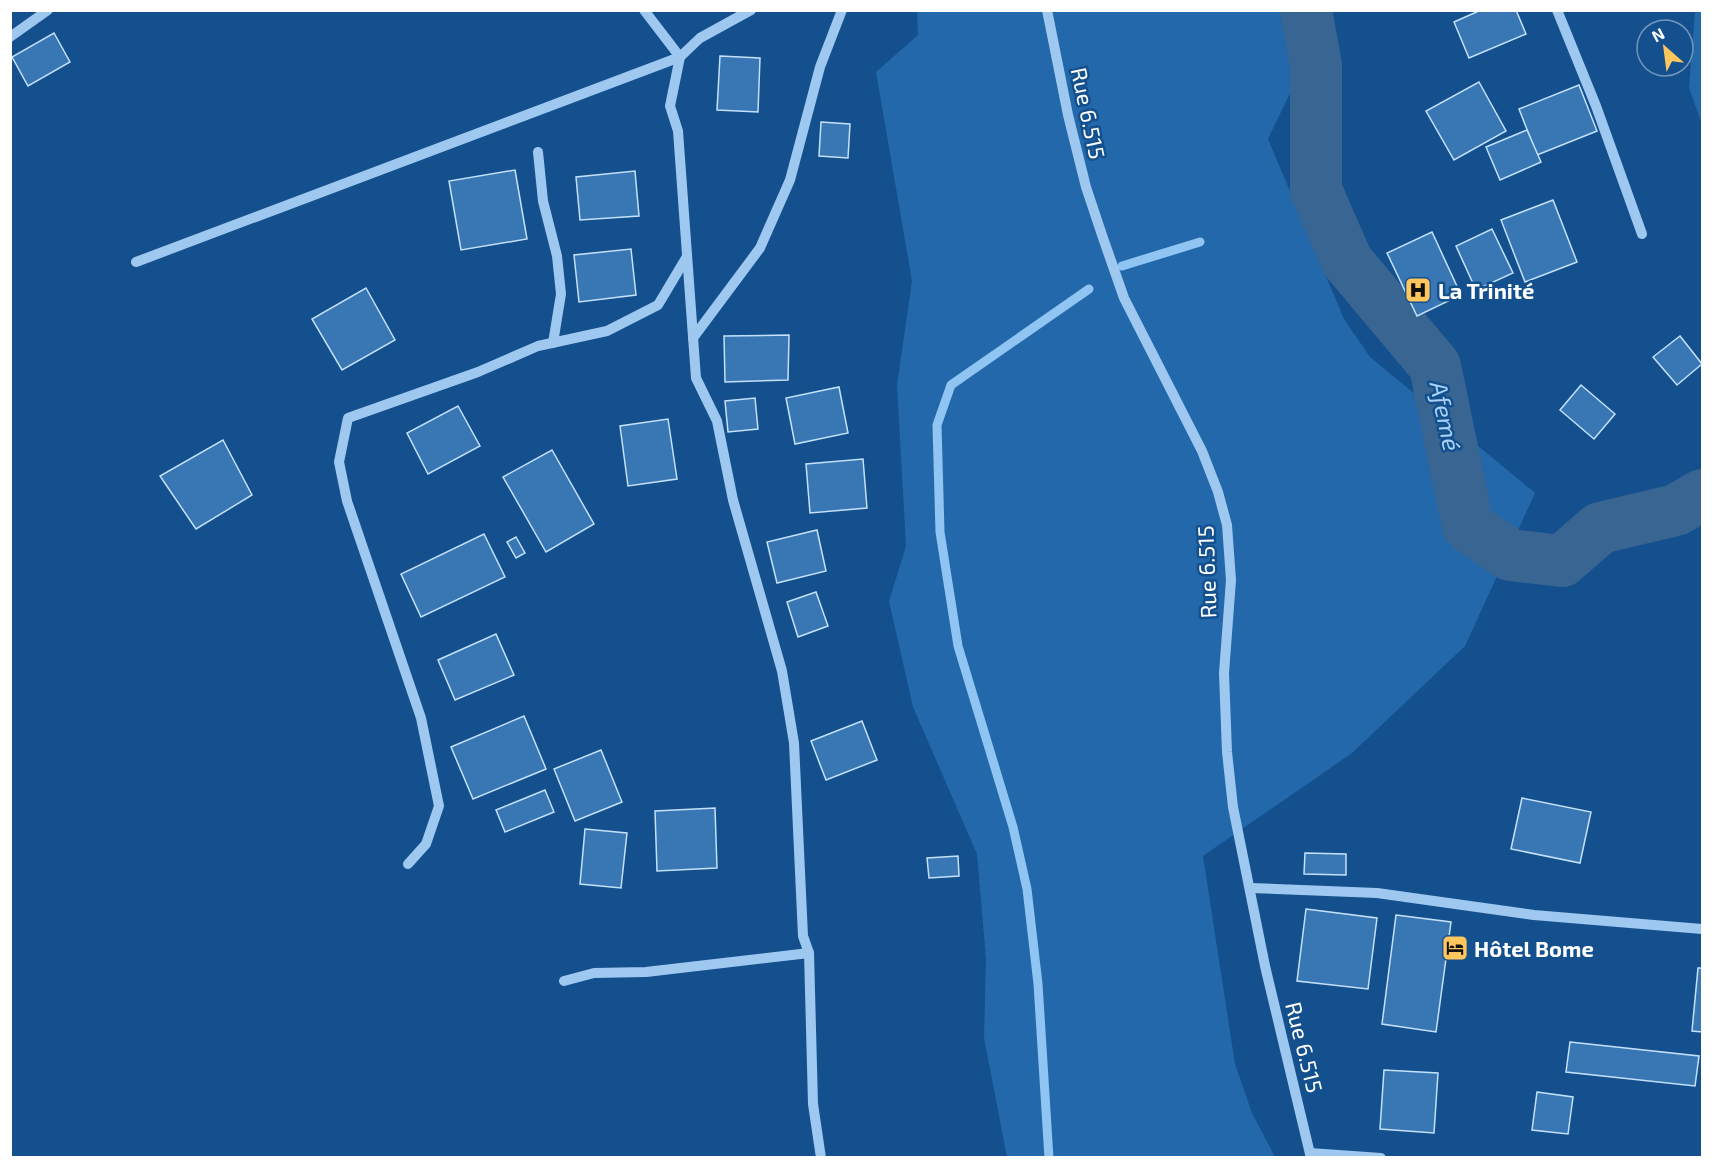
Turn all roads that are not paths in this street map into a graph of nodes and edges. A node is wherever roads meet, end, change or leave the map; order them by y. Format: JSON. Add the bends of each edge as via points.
{"nodes":[{"id":1,"x":48,"y":10,"type":"edge"},
{"id":2,"x":644,"y":10,"type":"edge"},
{"id":3,"x":751,"y":10,"type":"edge"},
{"id":4,"x":842,"y":10,"type":"edge"},
{"id":5,"x":1047,"y":10,"type":"edge"},
{"id":6,"x":1557,"y":10,"type":"edge"},
{"id":7,"x":10,"y":37,"type":"edge"},
{"id":8,"x":680,"y":57,"type":"junction"},
{"id":9,"x":538,"y":152,"type":"dead end"},
{"id":10,"x":1642,"y":234,"type":"dead end"},
{"id":11,"x":686,"y":258,"type":"junction"},
{"id":12,"x":136,"y":262,"type":"dead end"},
{"id":13,"x":693,"y":338,"type":"junction"},
{"id":14,"x":553,"y":343,"type":"junction"},
{"id":15,"x":408,"y":864,"type":"dead end"},
{"id":16,"x":1250,"y":888,"type":"junction"},
{"id":17,"x":1702,"y":929,"type":"edge"},
{"id":18,"x":809,"y":953,"type":"junction"},
{"id":19,"x":564,"y":981,"type":"dead end"},
{"id":20,"x":1310,"y":1156,"type":"edge"},
{"id":21,"x":821,"y":1158,"type":"edge"},
{"id":22,"x":1381,"y":1158,"type":"edge"}],
"edges":[{"from":1,"to":7,"type":"street"},
{"from":2,"to":8,"type":"street"},
{"from":3,"to":8,"type":"street","via":[[700,38]]},
{"from":4,"to":13,"type":"street","via":[[820,67],[790,180],[760,248]]},
{"from":5,"to":16,"type":"street","name":"Rue 6.515","via":[[1068,115],[1102,236],[1125,298],[1202,451],[1227,525],[1227,752],[1233,807]]},
{"from":6,"to":10,"type":"street"},
{"from":8,"to":11,"type":"street","via":[[670,106],[678,131]]},
{"from":8,"to":12,"type":"street"},
{"from":9,"to":14,"type":"street","via":[[561,294]]},
{"from":11,"to":13,"type":"street"},
{"from":11,"to":14,"type":"street","via":[[658,305],[607,331]]},
{"from":13,"to":18,"type":"street","via":[[696,378],[717,421],[733,500],[782,671],[794,743],[803,936]]},
{"from":14,"to":15,"type":"street","via":[[348,418],[339,462],[347,501],[421,718],[439,806],[426,844]]},
{"from":16,"to":17,"type":"street","via":[[1377,893],[1534,915]]},
{"from":16,"to":20,"type":"street","name":"Rue 6.515"},
{"from":18,"to":19,"type":"street","via":[[646,972],[594,973]]},
{"from":18,"to":21,"type":"street","via":[[813,1104]]},
{"from":20,"to":22,"type":"street"}]}
